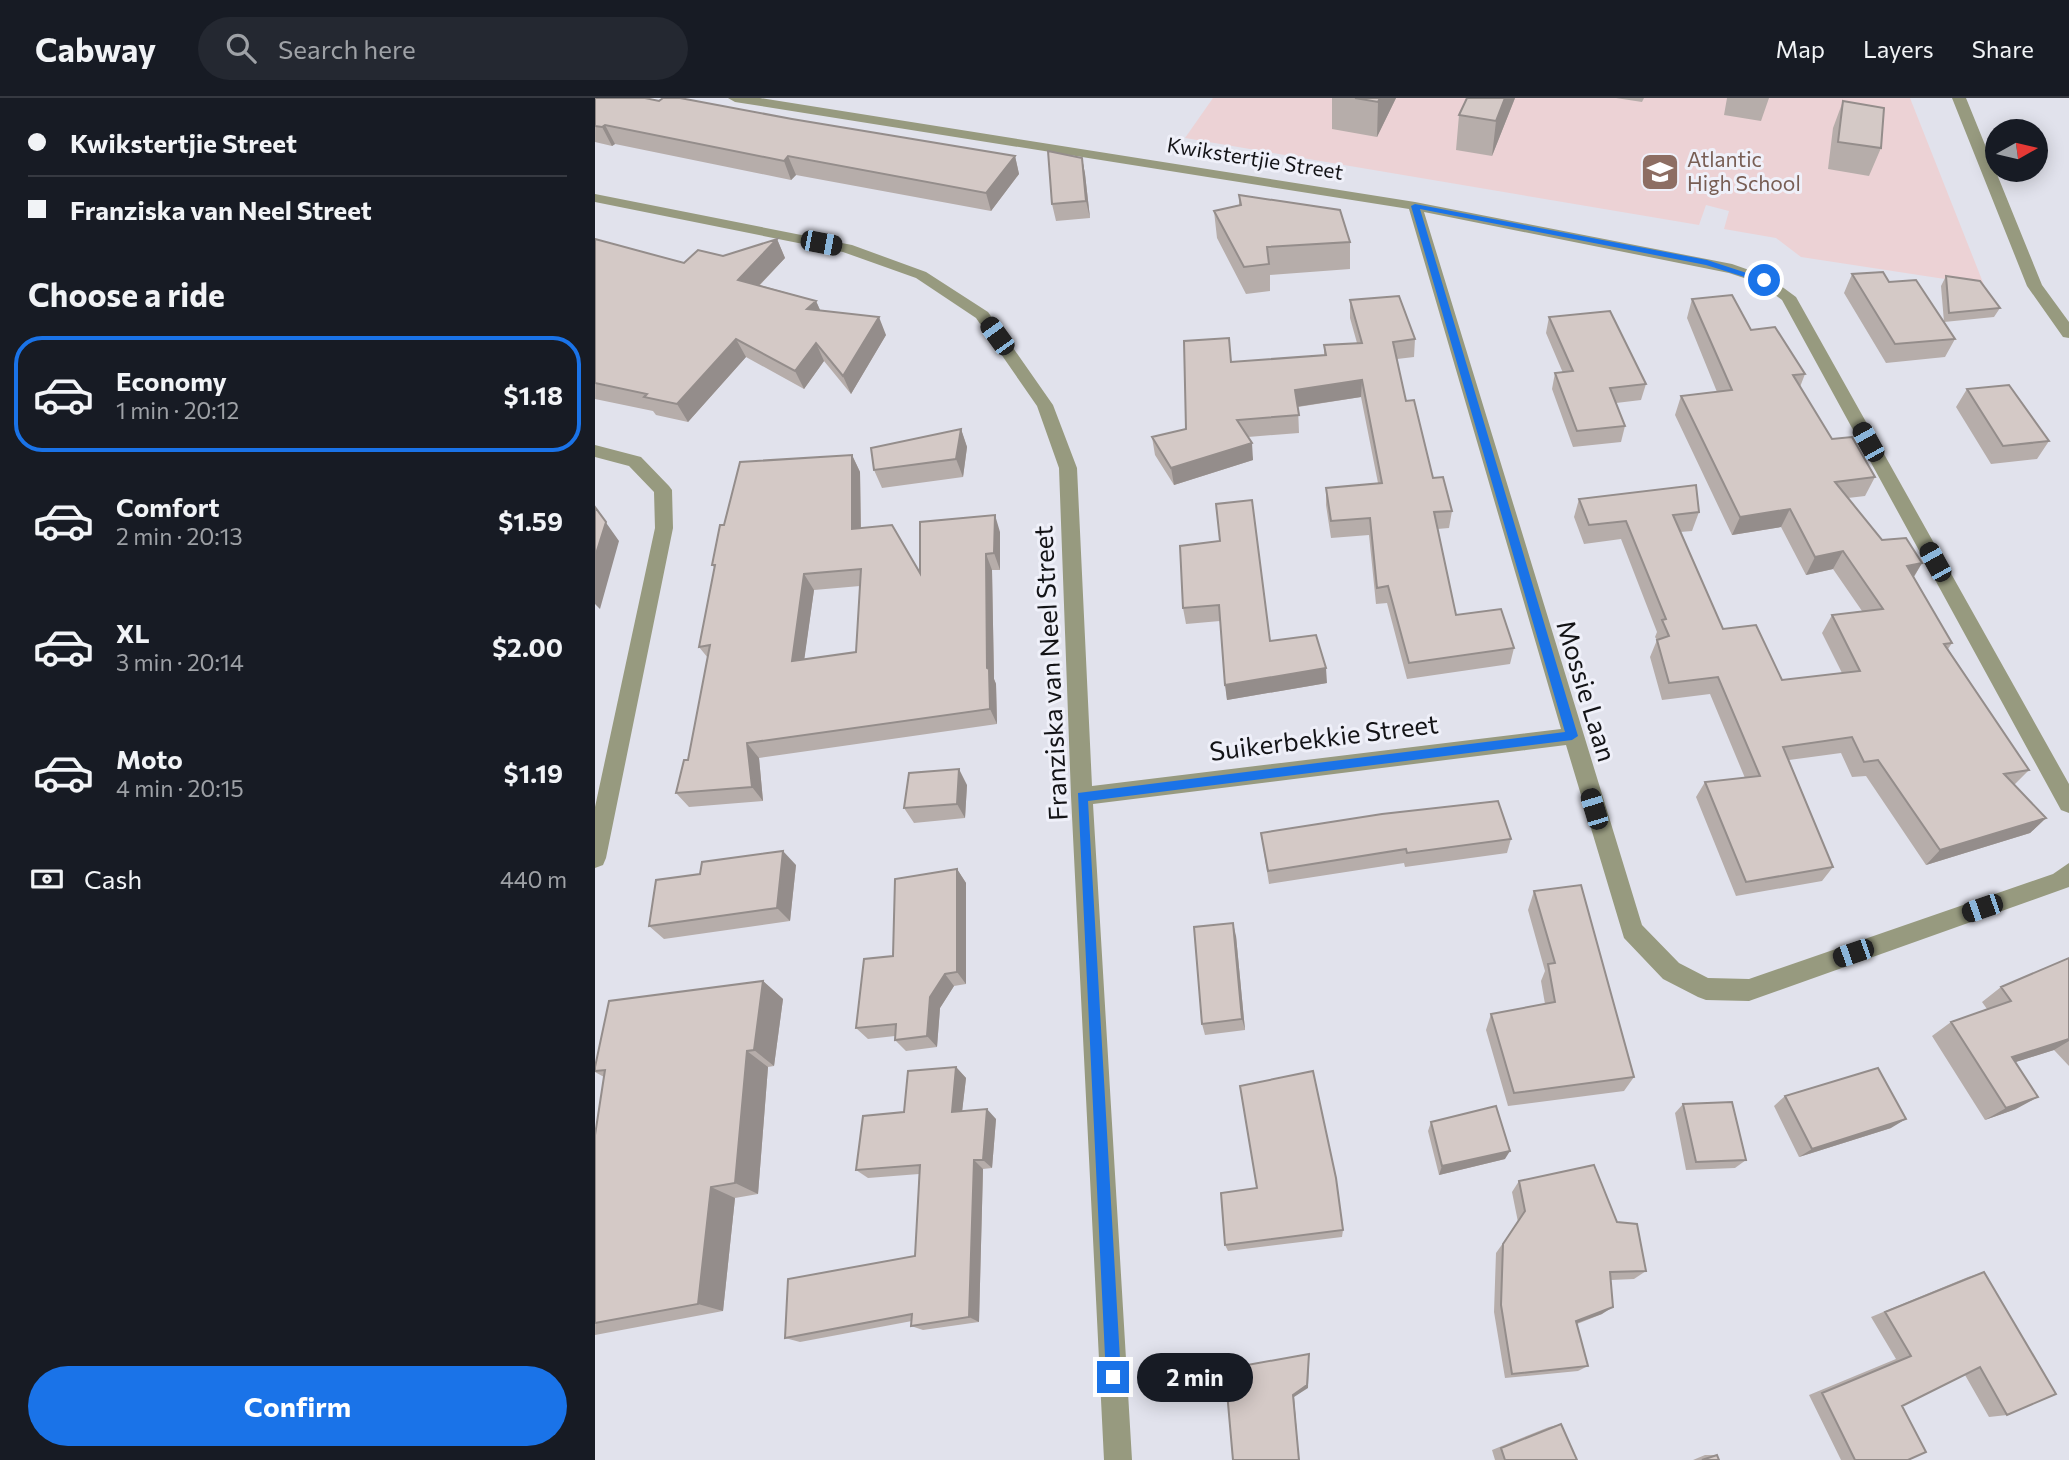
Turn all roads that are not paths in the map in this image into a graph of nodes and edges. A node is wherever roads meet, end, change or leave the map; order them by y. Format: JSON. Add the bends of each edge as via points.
{"nodes":[{"id":1,"x":735,"y":98,"type":"edge"},
{"id":2,"x":1959,"y":98,"type":"edge"},
{"id":3,"x":595,"y":198,"type":"edge"},
{"id":4,"x":1415,"y":206,"type":"junction"},
{"id":5,"x":2069,"y":333,"type":"edge"},
{"id":6,"x":595,"y":451,"type":"edge"},
{"id":7,"x":1572,"y":736,"type":"junction"},
{"id":8,"x":1082,"y":796,"type":"junction"},
{"id":9,"x":2069,"y":804,"type":"edge"},
{"id":10,"x":595,"y":858,"type":"edge"},
{"id":11,"x":2069,"y":873,"type":"edge"},
{"id":12,"x":1118,"y":1460,"type":"edge"}],
"edges":[{"from":1,"to":4,"type":"street","name":"Kwikstertjie Street"},
{"from":2,"to":5,"type":"street","via":[[2035,286]]},
{"from":3,"to":8,"type":"street","name":"Franziska van Neel Street","via":[[847,248],[921,275],[982,315],[1045,405],[1068,468]]},
{"from":4,"to":7,"type":"street","name":"Mossie Laan"},
{"from":4,"to":9,"type":"street","name":"Kwikstertjie Street","via":[[1707,263],[1764,280],[1787,297]]},
{"from":6,"to":10,"type":"street","via":[[635,461],[663,490],[664,528]]},
{"from":7,"to":8,"type":"street","name":"Suikerbekkie Street"},
{"from":7,"to":11,"type":"street","name":"Mossie Laan","via":[[1632,931],[1671,971],[1706,989],[1749,990],[2060,881]]},
{"from":8,"to":12,"type":"street","name":"Franziska van Neel Street"}]}
